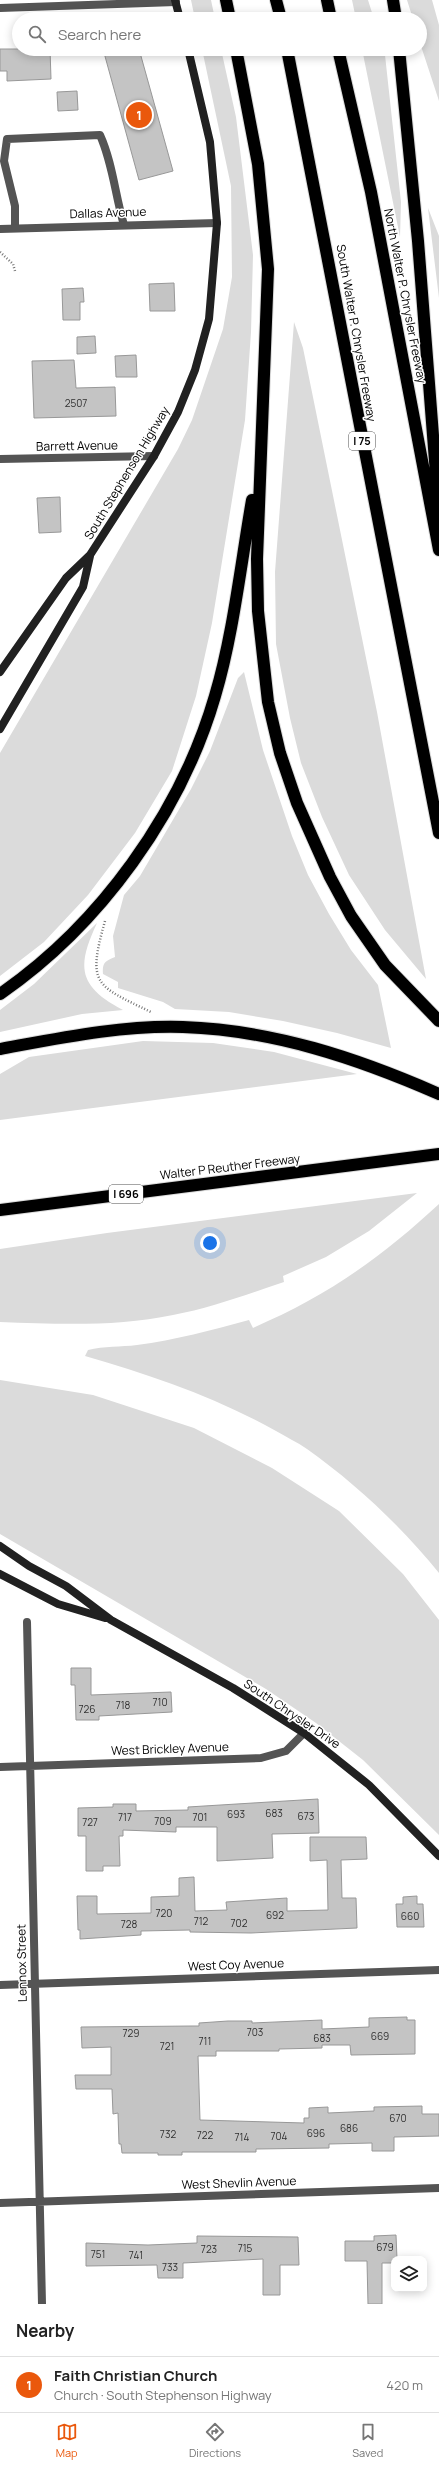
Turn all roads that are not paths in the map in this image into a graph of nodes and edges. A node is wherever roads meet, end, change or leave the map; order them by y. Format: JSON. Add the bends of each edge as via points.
{"nodes":[{"id":1,"x":226,"y":0,"type":"edge"},
{"id":2,"x":276,"y":0,"type":"edge"},
{"id":3,"x":327,"y":0,"type":"edge"},
{"id":4,"x":394,"y":0,"type":"edge"},
{"id":5,"x":176,"y":1,"type":"edge"},
{"id":6,"x":0,"y":8,"type":"edge"},
{"id":7,"x":178,"y":12,"type":"edge"},
{"id":8,"x":229,"y":12,"type":"edge"},
{"id":9,"x":279,"y":12,"type":"edge"},
{"id":10,"x":330,"y":12,"type":"edge"},
{"id":11,"x":395,"y":12,"type":"edge"},
{"id":12,"x":190,"y":56,"type":"edge"},
{"id":13,"x":237,"y":56,"type":"edge"},
{"id":14,"x":288,"y":56,"type":"edge"},
{"id":15,"x":340,"y":56,"type":"edge"},
{"id":16,"x":400,"y":56,"type":"edge"},
{"id":17,"x":217,"y":222,"type":"junction"},
{"id":18,"x":124,"y":225,"type":"junction"},
{"id":19,"x":0,"y":228,"type":"edge"},
{"id":20,"x":16,"y":228,"type":"junction"},
{"id":21,"x":262,"y":440,"type":"junction"},
{"id":22,"x":154,"y":456,"type":"junction"},
{"id":23,"x":0,"y":459,"type":"edge"},
{"id":24,"x":439,"y":518,"type":"edge"},
{"id":25,"x":439,"y":550,"type":"edge"},
{"id":26,"x":90,"y":555,"type":"junction"},
{"id":27,"x":0,"y":672,"type":"edge"},
{"id":28,"x":0,"y":729,"type":"edge"},
{"id":29,"x":439,"y":833,"type":"edge"},
{"id":30,"x":0,"y":994,"type":"edge"},
{"id":31,"x":439,"y":1022,"type":"edge"},
{"id":32,"x":0,"y":1049,"type":"edge"},
{"id":33,"x":439,"y":1094,"type":"edge"},
{"id":34,"x":439,"y":1154,"type":"edge"},
{"id":35,"x":0,"y":1210,"type":"edge"},
{"id":36,"x":0,"y":1546,"type":"edge"},
{"id":37,"x":0,"y":1574,"type":"edge"},
{"id":38,"x":111,"y":1620,"type":"junction"},
{"id":39,"x":27,"y":1622,"type":"dead end"},
{"id":40,"x":304,"y":1734,"type":"junction"},
{"id":41,"x":30,"y":1766,"type":"junction"},
{"id":42,"x":0,"y":1767,"type":"edge"},
{"id":43,"x":439,"y":1856,"type":"edge"},
{"id":44,"x":439,"y":1970,"type":"edge"},
{"id":45,"x":35,"y":1984,"type":"junction"},
{"id":46,"x":0,"y":1985,"type":"edge"},
{"id":47,"x":439,"y":2188,"type":"edge"},
{"id":48,"x":39,"y":2201,"type":"junction"},
{"id":49,"x":0,"y":2203,"type":"edge"},
{"id":50,"x":42,"y":2304,"type":"edge"}],
"edges":[{"from":1,"to":8,"type":"highway"},
{"from":2,"to":9,"type":"highway"},
{"from":3,"to":10,"type":"highway"},
{"from":4,"to":11,"type":"highway"},
{"from":5,"to":6,"type":"street"},
{"from":5,"to":7,"type":"main road"},
{"from":12,"to":17,"type":"main road","name":"South Stephenson Highway","via":[[210,142]]},
{"from":13,"to":21,"type":"highway","via":[[258,164],[268,268]]},
{"from":14,"to":29,"type":"highway","name":"South Walter P. Chrysler Freeway","number":"I 75"},
{"from":15,"to":25,"type":"highway","name":"North Walter P. Chrysler Freeway","via":[[371,192]]},
{"from":16,"to":24,"type":"highway","via":[[418,241]]},
{"from":17,"to":18,"type":"street","name":"Dallas Avenue"},
{"from":17,"to":22,"type":"main road","name":"South Stephenson Highway","via":[[209,319],[195,370],[178,412]]},
{"from":18,"to":20,"type":"street","name":"Dallas Avenue"},
{"from":18,"to":20,"type":"street","via":[[109,155],[100,135],[7,138],[4,161],[15,206]]},
{"from":19,"to":20,"type":"street","name":"Dallas Avenue"},
{"from":21,"to":30,"type":"highway","via":[[216,696],[191,762],[149,838],[115,888],[30,973]]},
{"from":21,"to":31,"type":"highway","via":[[257,516],[258,611],[269,709],[283,760],[317,849],[351,916],[385,965]]},
{"from":22,"to":23,"type":"street","name":"Barrett Avenue"},
{"from":22,"to":26,"type":"main road","name":"South Stephenson Highway"},
{"from":26,"to":27,"type":"main road","name":"South Stephenson Highway","via":[[66,578]]},
{"from":26,"to":28,"type":"main road","name":"South Stephenson Highway","via":[[83,588]]},
{"from":32,"to":33,"type":"highway","via":[[73,1036],[142,1028],[183,1027],[221,1030],[293,1042],[356,1059]]},
{"from":34,"to":35,"type":"highway","name":"Walter P Reuther Freeway","number":"I 696"},
{"from":36,"to":38,"type":"main road","via":[[29,1566],[66,1586]]},
{"from":37,"to":38,"type":"main road","via":[[58,1604]]},
{"from":38,"to":40,"type":"main road","name":"South Chrysler Drive","via":[[233,1688]]},
{"from":39,"to":41,"type":"street","name":"Lennox Street"},
{"from":40,"to":41,"type":"street","name":"West Brickley Avenue","via":[[286,1751],[261,1758]]},
{"from":40,"to":43,"type":"main road","name":"South Chrysler Drive","via":[[369,1784]]},
{"from":41,"to":42,"type":"street","name":"West Brickley Avenue"},
{"from":41,"to":45,"type":"street","name":"Lennox Street"},
{"from":44,"to":45,"type":"street","name":"West Coy Avenue"},
{"from":45,"to":46,"type":"street","name":"West Coy Avenue"},
{"from":45,"to":48,"type":"street","name":"Lennox Street"},
{"from":47,"to":48,"type":"street","name":"West Shevlin Avenue"},
{"from":48,"to":49,"type":"street","name":"West Shevlin Avenue"},
{"from":48,"to":50,"type":"street","name":"Lennox Street"}]}
